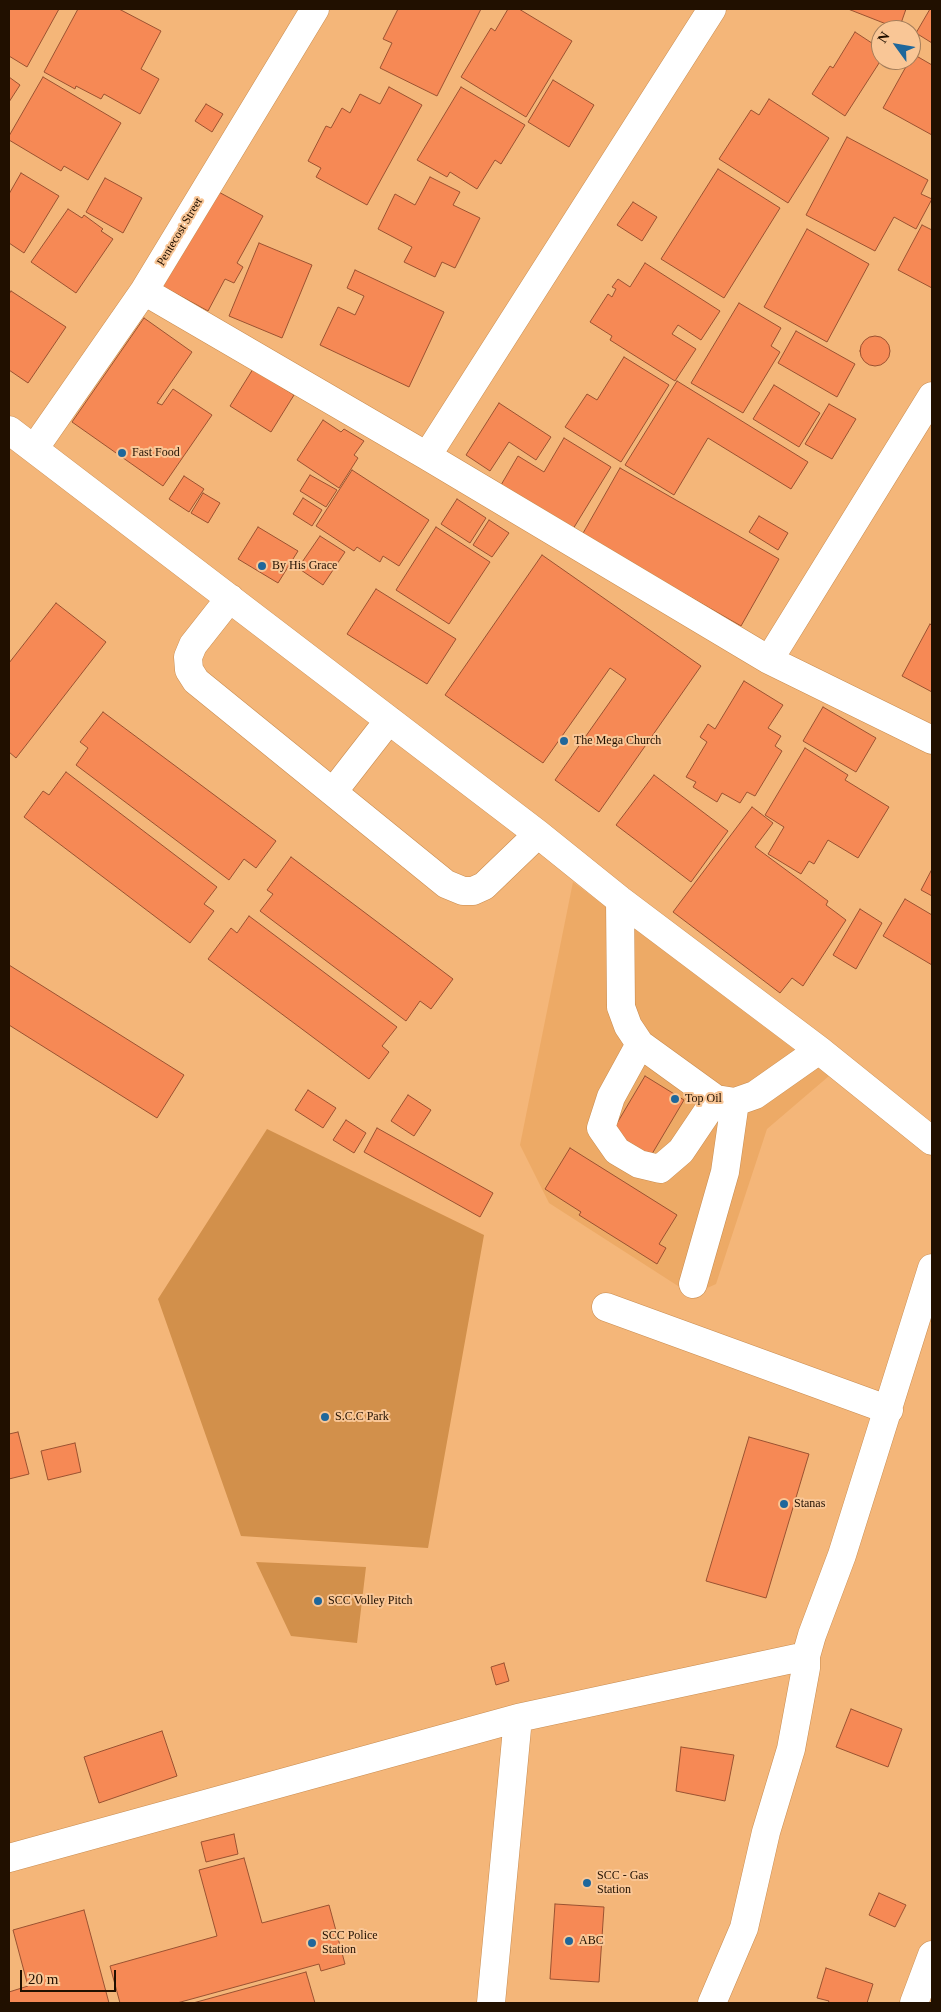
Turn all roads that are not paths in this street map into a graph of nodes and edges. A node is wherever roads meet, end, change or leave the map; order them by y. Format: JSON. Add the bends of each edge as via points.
{"nodes":[{"id":1,"x":315,"y":9,"type":"edge"},
{"id":2,"x":712,"y":9,"type":"edge"},
{"id":3,"x":144,"y":291,"type":"junction"},
{"id":4,"x":932,"y":396,"type":"edge"},
{"id":5,"x":9,"y":430,"type":"edge"},
{"id":6,"x":34,"y":449,"type":"junction"},
{"id":7,"x":427,"y":456,"type":"junction"},
{"id":8,"x":230,"y":598,"type":"junction"},
{"id":9,"x":769,"y":660,"type":"junction"},
{"id":10,"x":389,"y":720,"type":"junction"},
{"id":11,"x":932,"y":740,"type":"edge"},
{"id":12,"x":333,"y":792,"type":"junction"},
{"id":13,"x":538,"y":834,"type":"junction"},
{"id":14,"x":620,"y":900,"type":"junction"},
{"id":15,"x":640,"y":1044,"type":"junction"},
{"id":16,"x":818,"y":1050,"type":"junction"},
{"id":17,"x":726,"y":1100,"type":"junction"},
{"id":18,"x":932,"y":1141,"type":"edge"},
{"id":19,"x":932,"y":1268,"type":"edge"},
{"id":20,"x":694,"y":1284,"type":"dead end"},
{"id":21,"x":606,"y":1307,"type":"dead end"},
{"id":22,"x":889,"y":1410,"type":"junction"},
{"id":23,"x":806,"y":1656,"type":"junction"},
{"id":24,"x":518,"y":1718,"type":"junction"},
{"id":25,"x":9,"y":1858,"type":"edge"},
{"id":26,"x":932,"y":1955,"type":"edge"},
{"id":27,"x":491,"y":2003,"type":"edge"},
{"id":28,"x":712,"y":2003,"type":"edge"},
{"id":29,"x":914,"y":2003,"type":"edge"}],
"edges":[{"from":1,"to":3,"type":"street","name":"Pentecost Street"},
{"from":2,"to":7,"type":"street"},
{"from":3,"to":6,"type":"street","name":"Pentecost Street"},
{"from":3,"to":7,"type":"street"},
{"from":4,"to":9,"type":"street"},
{"from":5,"to":6,"type":"street"},
{"from":6,"to":8,"type":"street"},
{"from":7,"to":9,"type":"street"},
{"from":8,"to":10,"type":"street"},
{"from":8,"to":12,"type":"street","via":[[193,645],[188,657],[189,670],[196,681]]},
{"from":9,"to":11,"type":"street"},
{"from":10,"to":12,"type":"street"},
{"from":10,"to":13,"type":"street"},
{"from":12,"to":13,"type":"street","via":[[446,884],[463,891],[484,886]]},
{"from":13,"to":14,"type":"street"},
{"from":14,"to":15,"type":"street","via":[[620,1007]]},
{"from":14,"to":16,"type":"street"},
{"from":15,"to":17,"type":"street"},
{"from":15,"to":17,"type":"street","via":[[611,1097],[601,1128],[617,1151],[638,1164],[660,1169],[681,1151]]},
{"from":16,"to":17,"type":"street","via":[[755,1095]]},
{"from":16,"to":18,"type":"street"},
{"from":17,"to":20,"type":"street","via":[[725,1172]]},
{"from":19,"to":22,"type":"street"},
{"from":21,"to":22,"type":"street"},
{"from":22,"to":23,"type":"street"},
{"from":23,"to":24,"type":"street"},
{"from":23,"to":28,"type":"street","via":[[791,1749],[766,1832],[744,1928]]},
{"from":24,"to":25,"type":"street"},
{"from":24,"to":27,"type":"street"},
{"from":26,"to":29,"type":"street"}]}
